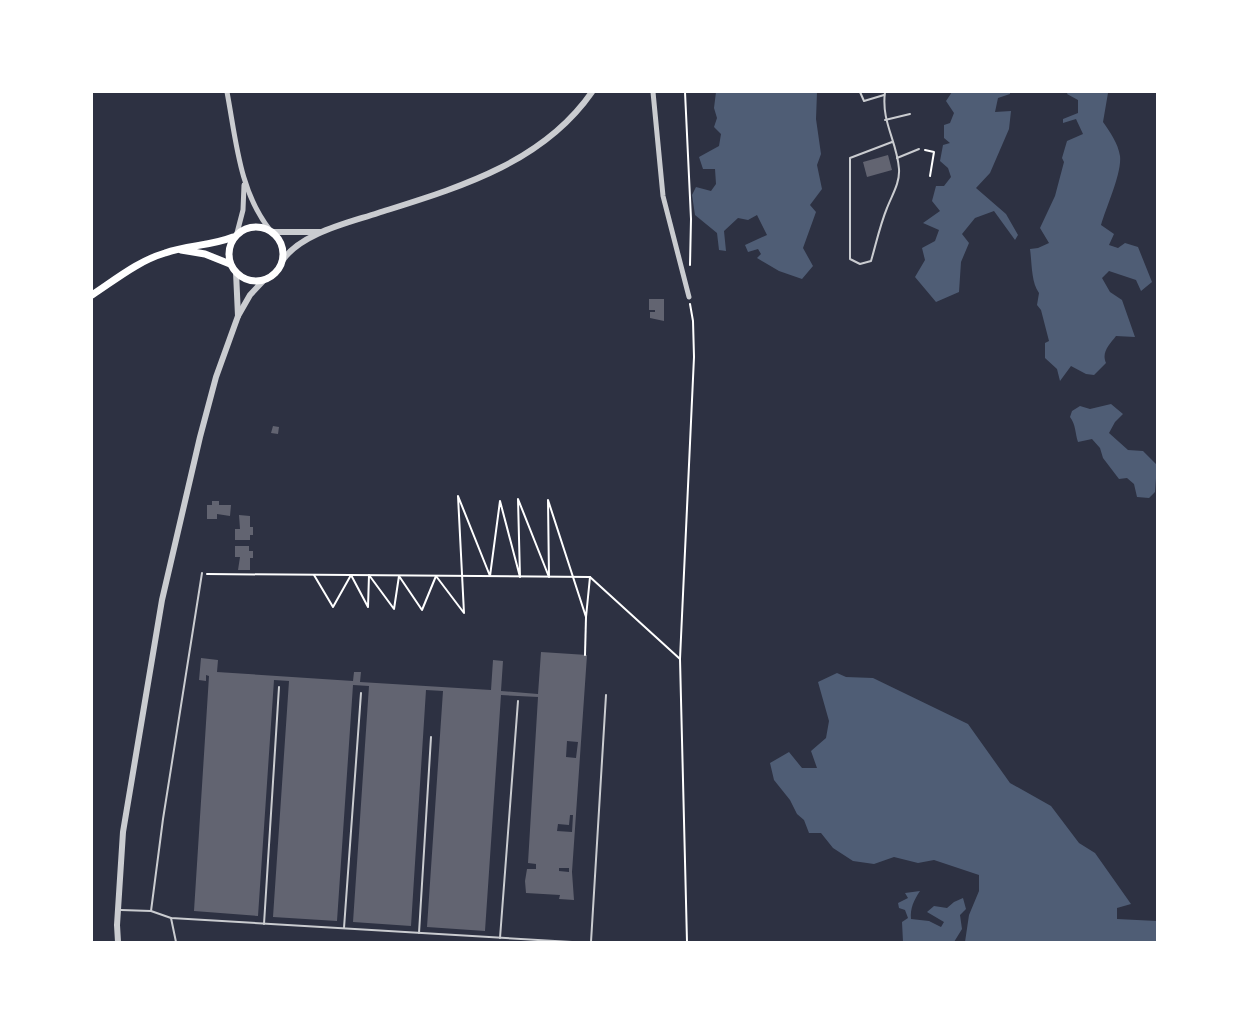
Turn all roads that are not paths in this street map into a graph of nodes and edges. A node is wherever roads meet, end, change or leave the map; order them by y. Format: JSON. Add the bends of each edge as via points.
{"nodes":[{"id":1,"x":227,"y":92,"type":"edge"},
{"id":2,"x":592,"y":92,"type":"edge"},
{"id":3,"x":652,"y":92,"type":"edge"},
{"id":4,"x":860,"y":92,"type":"edge"},
{"id":5,"x":885,"y":93,"type":"edge"},
{"id":6,"x":910,"y":114,"type":"dead end"},
{"id":7,"x":885,"y":120,"type":"junction"},
{"id":8,"x":892,"y":142,"type":"junction"},
{"id":9,"x":919,"y":149,"type":"road end"},
{"id":10,"x":897,"y":158,"type":"junction"},
{"id":11,"x":244,"y":183,"type":"junction"},
{"id":12,"x":272,"y":231,"type":"junction"},
{"id":13,"x":321,"y":232,"type":"junction"},
{"id":14,"x":235,"y":235,"type":"junction"},
{"id":15,"x":178,"y":249,"type":"junction"},
{"id":16,"x":282,"y":261,"type":"junction"},
{"id":17,"x":230,"y":264,"type":"junction"},
{"id":18,"x":236,"y":273,"type":"junction"},
{"id":19,"x":264,"y":280,"type":"junction"},
{"id":20,"x":92,"y":295,"type":"edge"},
{"id":21,"x":689,"y":297,"type":"road end"},
{"id":22,"x":238,"y":316,"type":"junction"},
{"id":23,"x":202,"y":573,"type":"road end"},
{"id":24,"x":279,"y":687,"type":"dead end"},
{"id":25,"x":361,"y":693,"type":"dead end"},
{"id":26,"x":606,"y":695,"type":"dead end"},
{"id":27,"x":518,"y":701,"type":"dead end"},
{"id":28,"x":431,"y":737,"type":"dead end"},
{"id":29,"x":118,"y":910,"type":"junction"},
{"id":30,"x":151,"y":911,"type":"junction"},
{"id":31,"x":171,"y":918,"type":"junction"},
{"id":32,"x":264,"y":924,"type":"junction"},
{"id":33,"x":344,"y":928,"type":"junction"},
{"id":34,"x":419,"y":933,"type":"junction"},
{"id":35,"x":500,"y":938,"type":"junction"},
{"id":36,"x":118,"y":942,"type":"edge"},
{"id":37,"x":176,"y":942,"type":"edge"},
{"id":38,"x":572,"y":942,"type":"edge"},
{"id":39,"x":591,"y":942,"type":"edge"}],
"edges":[{"from":1,"to":11,"type":"street"},
{"from":2,"to":13,"type":"street","via":[[543,141],[503,168],[439,194]]},
{"from":3,"to":21,"type":"street","via":[[663,196]]},
{"from":4,"to":5,"type":"lane","via":[[864,101]]},
{"from":5,"to":7,"type":"lane"},
{"from":6,"to":7,"type":"lane"},
{"from":7,"to":8,"type":"lane"},
{"from":8,"to":10,"type":"lane"},
{"from":8,"to":10,"type":"lane","via":[[850,158],[850,259],[860,264],[871,261],[899,180]]},
{"from":9,"to":10,"type":"lane"},
{"from":11,"to":12,"type":"street","via":[[255,209]]},
{"from":11,"to":14,"type":"street","via":[[243,210]]},
{"from":12,"to":13,"type":"street"},
{"from":12,"to":14,"type":"main road","via":[[254,226]]},
{"from":12,"to":16,"type":"main road","via":[[283,249]]},
{"from":13,"to":16,"type":"street"},
{"from":14,"to":15,"type":"main road","via":[[217,243]]},
{"from":14,"to":17,"type":"main road","via":[[229,248]]},
{"from":15,"to":17,"type":"main road"},
{"from":15,"to":20,"type":"main road","via":[[144,262]]},
{"from":16,"to":19,"type":"main road","via":[[275,273]]},
{"from":17,"to":18,"type":"main road"},
{"from":18,"to":19,"type":"main road","via":[[252,281]]},
{"from":18,"to":22,"type":"street"},
{"from":19,"to":22,"type":"street"},
{"from":22,"to":29,"type":"street","via":[[216,377],[162,600],[123,832]]},
{"from":23,"to":30,"type":"lane"},
{"from":24,"to":32,"type":"lane"},
{"from":25,"to":33,"type":"lane"},
{"from":26,"to":39,"type":"lane"},
{"from":27,"to":35,"type":"lane"},
{"from":28,"to":34,"type":"lane"},
{"from":29,"to":30,"type":"lane"},
{"from":29,"to":36,"type":"street"},
{"from":30,"to":31,"type":"lane"},
{"from":31,"to":32,"type":"lane"},
{"from":31,"to":37,"type":"lane"},
{"from":32,"to":33,"type":"lane"},
{"from":33,"to":34,"type":"lane"},
{"from":34,"to":35,"type":"lane"},
{"from":35,"to":38,"type":"lane"}]}
